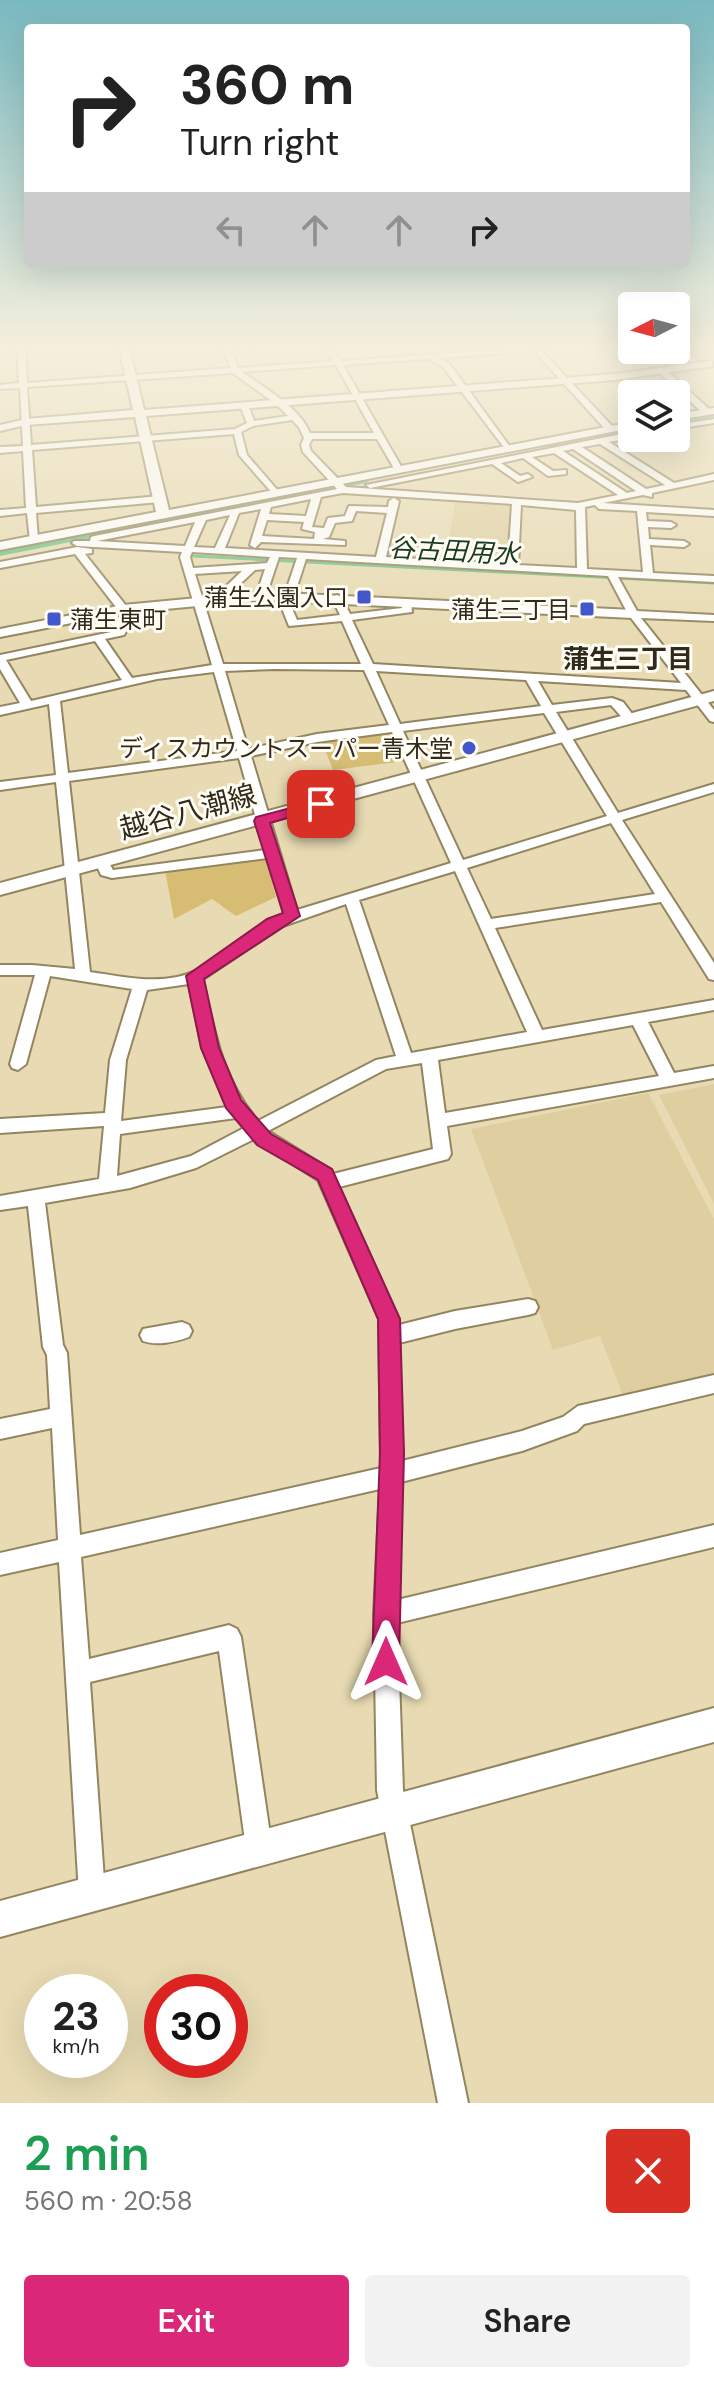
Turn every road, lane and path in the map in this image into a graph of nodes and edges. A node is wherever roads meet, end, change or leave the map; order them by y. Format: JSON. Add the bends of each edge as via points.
{"nodes":[{"id":1,"x":65,"y":445,"type":"edge"},
{"id":2,"x":147,"y":445,"type":"edge"},
{"id":3,"x":241,"y":445,"type":"edge"},
{"id":4,"x":307,"y":445,"type":"edge"},
{"id":5,"x":385,"y":445,"type":"edge"},
{"id":6,"x":516,"y":445,"type":"edge"},
{"id":7,"x":573,"y":445,"type":"joint"},
{"id":8,"x":608,"y":445,"type":"edge"},
{"id":9,"x":506,"y":447,"type":"joint"},
{"id":10,"x":28,"y":448,"type":"junction"},
{"id":11,"x":554,"y":449,"type":"junction"},
{"id":12,"x":0,"y":450,"type":"edge"},
{"id":13,"x":524,"y":455,"type":"junction"},
{"id":14,"x":493,"y":461,"type":"junction"},
{"id":15,"x":398,"y":468,"type":"junction"},
{"id":16,"x":563,"y":472,"type":"dead end"},
{"id":17,"x":528,"y":477,"type":"dead end"},
{"id":18,"x":714,"y":477,"type":"edge"},
{"id":19,"x":337,"y":485,"type":"junction"},
{"id":20,"x":671,"y":485,"type":"junction"},
{"id":21,"x":367,"y":491,"type":"junction"},
{"id":22,"x":496,"y":491,"type":"dead end"},
{"id":23,"x":644,"y":491,"type":"junction"},
{"id":24,"x":274,"y":492,"type":"junction"},
{"id":25,"x":396,"y":493,"type":"junction"},
{"id":26,"x":317,"y":495,"type":"junction"},
{"id":27,"x":624,"y":495,"type":"junction"},
{"id":28,"x":160,"y":499,"type":"junction"},
{"id":29,"x":480,"y":499,"type":"junction"},
{"id":30,"x":517,"y":501,"type":"junction"},
{"id":31,"x":267,"y":505,"type":"junction"},
{"id":32,"x":582,"y":505,"type":"junction"},
{"id":33,"x":641,"y":509,"type":"junction"},
{"id":34,"x":31,"y":510,"type":"junction"},
{"id":35,"x":392,"y":510,"type":"junction"},
{"id":36,"x":673,"y":511,"type":"junction"},
{"id":37,"x":233,"y":512,"type":"junction"},
{"id":38,"x":0,"y":513,"type":"edge"},
{"id":39,"x":163,"y":513,"type":"junction"},
{"id":40,"x":714,"y":513,"type":"edge"},
{"id":41,"x":265,"y":517,"type":"junction"},
{"id":42,"x":200,"y":518,"type":"junction"},
{"id":43,"x":311,"y":519,"type":"junction"},
{"id":44,"x":641,"y":524,"type":"junction"},
{"id":45,"x":671,"y":525,"type":"dead end"},
{"id":46,"x":318,"y":538,"type":"junction"},
{"id":47,"x":33,"y":539,"type":"junction"},
{"id":48,"x":257,"y":539,"type":"junction"},
{"id":49,"x":643,"y":542,"type":"junction"},
{"id":50,"x":342,"y":543,"type":"dead end"},
{"id":51,"x":684,"y":544,"type":"dead end"},
{"id":52,"x":0,"y":546,"type":"edge"},
{"id":53,"x":77,"y":550,"type":"junction"},
{"id":54,"x":218,"y":552,"type":"junction"},
{"id":55,"x":186,"y":554,"type":"junction"},
{"id":56,"x":251,"y":554,"type":"junction"},
{"id":57,"x":302,"y":557,"type":"junction"},
{"id":58,"x":274,"y":561,"type":"junction"},
{"id":59,"x":380,"y":561,"type":"junction"},
{"id":60,"x":0,"y":565,"type":"edge"},
{"id":61,"x":252,"y":567,"type":"junction"},
{"id":62,"x":513,"y":568,"type":"junction"},
{"id":63,"x":189,"y":571,"type":"junction"},
{"id":64,"x":582,"y":572,"type":"junction"},
{"id":65,"x":612,"y":574,"type":"junction"},
{"id":66,"x":648,"y":575,"type":"junction"},
{"id":67,"x":714,"y":579,"type":"edge"},
{"id":68,"x":261,"y":596,"type":"junction"},
{"id":69,"x":286,"y":596,"type":"junction"},
{"id":70,"x":222,"y":598,"type":"junction"},
{"id":71,"x":337,"y":598,"type":"junction"},
{"id":72,"x":197,"y":600,"type":"junction"},
{"id":73,"x":406,"y":602,"type":"junction"},
{"id":74,"x":116,"y":610,"type":"junction"},
{"id":75,"x":633,"y":614,"type":"junction"},
{"id":76,"x":345,"y":617,"type":"junction"},
{"id":77,"x":714,"y":618,"type":"edge"},
{"id":78,"x":0,"y":633,"type":"edge"},
{"id":79,"x":97,"y":636,"type":"junction"},
{"id":80,"x":0,"y":659,"type":"edge"},
{"id":81,"x":368,"y":667,"type":"junction"},
{"id":82,"x":218,"y":668,"type":"junction"},
{"id":83,"x":530,"y":677,"type":"junction"},
{"id":84,"x":128,"y":681,"type":"junction"},
{"id":85,"x":701,"y":695,"type":"edge"},
{"id":86,"x":54,"y":698,"type":"junction"},
{"id":87,"x":27,"y":704,"type":"junction"},
{"id":88,"x":548,"y":709,"type":"junction"},
{"id":89,"x":0,"y":711,"type":"edge"},
{"id":90,"x":714,"y":718,"type":"edge"},
{"id":91,"x":630,"y":719,"type":"junction"},
{"id":92,"x":395,"y":728,"type":"junction"},
{"id":93,"x":564,"y":737,"type":"junction"},
{"id":94,"x":243,"y":754,"type":"junction"},
{"id":95,"x":418,"y":777,"type":"junction"},
{"id":96,"x":63,"y":778,"type":"junction"},
{"id":97,"x":0,"y":786,"type":"edge"},
{"id":98,"x":714,"y":788,"type":"edge"},
{"id":99,"x":615,"y":818,"type":"junction"},
{"id":100,"x":262,"y":821,"type":"junction"},
{"id":101,"x":271,"y":853,"type":"junction"},
{"id":102,"x":103,"y":864,"type":"junction"},
{"id":103,"x":461,"y":866,"type":"junction"},
{"id":104,"x":73,"y":871,"type":"junction"},
{"id":105,"x":0,"y":889,"type":"edge"},
{"id":106,"x":664,"y":897,"type":"junction"},
{"id":107,"x":351,"y":898,"type":"junction"},
{"id":108,"x":292,"y":916,"type":"junction"},
{"id":109,"x":485,"y":925,"type":"junction"},
{"id":110,"x":0,"y":970,"type":"edge"},
{"id":111,"x":44,"y":971,"type":"junction"},
{"id":112,"x":83,"y":975,"type":"junction"},
{"id":113,"x":714,"y":975,"type":"edge"},
{"id":114,"x":195,"y":976,"type":"junction"},
{"id":115,"x":140,"y":986,"type":"junction"},
{"id":116,"x":714,"y":1005,"type":"edge"},
{"id":117,"x":638,"y":1019,"type":"junction"},
{"id":118,"x":537,"y":1037,"type":"junction"},
{"id":119,"x":429,"y":1056,"type":"junction"},
{"id":120,"x":405,"y":1060,"type":"junction"},
{"id":121,"x":18,"y":1064,"type":"dead end"},
{"id":122,"x":714,"y":1072,"type":"edge"},
{"id":123,"x":669,"y":1080,"type":"junction"},
{"id":124,"x":237,"y":1112,"type":"junction"},
{"id":125,"x":438,"y":1121,"type":"junction"},
{"id":126,"x":113,"y":1124,"type":"junction"},
{"id":127,"x":0,"y":1126,"type":"edge"},
{"id":128,"x":255,"y":1132,"type":"junction"},
{"id":129,"x":329,"y":1182,"type":"junction"},
{"id":130,"x":107,"y":1186,"type":"junction"},
{"id":131,"x":36,"y":1198,"type":"junction"},
{"id":132,"x":0,"y":1203,"type":"edge"},
{"id":133,"x":528,"y":1307,"type":"dead end"},
{"id":134,"x":182,"y":1331,"type":"dead end"},
{"id":135,"x":150,"y":1335,"type":"dead end"},
{"id":136,"x":391,"y":1336,"type":"junction"},
{"id":137,"x":714,"y":1384,"type":"edge"},
{"id":138,"x":61,"y":1416,"type":"junction"},
{"id":139,"x":0,"y":1429,"type":"edge"},
{"id":140,"x":391,"y":1475,"type":"junction"},
{"id":141,"x":714,"y":1536,"type":"edge"},
{"id":142,"x":70,"y":1549,"type":"junction"},
{"id":143,"x":0,"y":1564,"type":"edge"},
{"id":144,"x":385,"y":1614,"type":"junction"},
{"id":145,"x":78,"y":1673,"type":"junction"},
{"id":146,"x":714,"y":1725,"type":"edge"},
{"id":147,"x":394,"y":1811,"type":"junction"},
{"id":148,"x":259,"y":1848,"type":"junction"},
{"id":149,"x":92,"y":1894,"type":"junction"},
{"id":150,"x":0,"y":1919,"type":"edge"},
{"id":151,"x":453,"y":2103,"type":"edge"}],
"edges":[{"from":1,"to":10,"type":"street"},
{"from":2,"to":28,"type":"street"},
{"from":3,"to":24,"type":"street"},
{"from":4,"to":19,"type":"street","via":[[307,452]]},
{"from":5,"to":15,"type":"street"},
{"from":6,"to":9,"type":"street"},
{"from":7,"to":11,"type":"street"},
{"from":7,"to":23,"type":"street"},
{"from":8,"to":20,"type":"street"},
{"from":9,"to":15,"type":"street"},
{"from":10,"to":12,"type":"street"},
{"from":10,"to":34,"type":"street"},
{"from":11,"to":13,"type":"street"},
{"from":11,"to":27,"type":"street"},
{"from":13,"to":14,"type":"street"},
{"from":13,"to":16,"type":"street","via":[[551,474]]},
{"from":14,"to":17,"type":"street","via":[[518,479]]},
{"from":14,"to":21,"type":"street","via":[[365,486]]},
{"from":15,"to":19,"type":"street"},
{"from":18,"to":20,"type":"street"},
{"from":19,"to":21,"type":"street"},
{"from":19,"to":24,"type":"street"},
{"from":19,"to":26,"type":"street"},
{"from":20,"to":23,"type":"street"},
{"from":21,"to":25,"type":"street"},
{"from":22,"to":29,"type":"street","via":[[479,494]]},
{"from":23,"to":27,"type":"street"},
{"from":23,"to":36,"type":"street"},
{"from":24,"to":39,"type":"street"},
{"from":25,"to":29,"type":"street"},
{"from":25,"to":35,"type":"street"},
{"from":26,"to":31,"type":"street"},
{"from":26,"to":43,"type":"street"},
{"from":27,"to":32,"type":"street"},
{"from":28,"to":34,"type":"street"},
{"from":28,"to":39,"type":"street"},
{"from":29,"to":30,"type":"street"},
{"from":30,"to":32,"type":"street"},
{"from":30,"to":62,"type":"street"},
{"from":31,"to":37,"type":"street"},
{"from":31,"to":41,"type":"street"},
{"from":32,"to":33,"type":"street"},
{"from":32,"to":64,"type":"street"},
{"from":33,"to":36,"type":"street"},
{"from":33,"to":44,"type":"street"},
{"from":34,"to":38,"type":"street"},
{"from":34,"to":47,"type":"street"},
{"from":35,"to":46,"type":"street","via":[[352,508],[349,519],[331,520],[326,535]]},
{"from":35,"to":59,"type":"street"},
{"from":36,"to":40,"type":"street"},
{"from":37,"to":42,"type":"street"},
{"from":37,"to":54,"type":"street"},
{"from":39,"to":47,"type":"street"},
{"from":41,"to":43,"type":"street"},
{"from":41,"to":48,"type":"street"},
{"from":42,"to":55,"type":"street"},
{"from":42,"to":55,"type":"street","via":[[77,543]]},
{"from":43,"to":46,"type":"street","via":[[307,529],[321,530]]},
{"from":44,"to":45,"type":"street"},
{"from":44,"to":49,"type":"street"},
{"from":46,"to":48,"type":"street"},
{"from":46,"to":50,"type":"street"},
{"from":47,"to":52,"type":"street"},
{"from":48,"to":56,"type":"street"},
{"from":49,"to":51,"type":"street"},
{"from":49,"to":66,"type":"street"},
{"from":53,"to":55,"type":"street"},
{"from":53,"to":60,"type":"street"},
{"from":53,"to":74,"type":"street"},
{"from":54,"to":55,"type":"street"},
{"from":54,"to":56,"type":"street"},
{"from":55,"to":63,"type":"street"},
{"from":56,"to":58,"type":"street"},
{"from":57,"to":58,"type":"street"},
{"from":57,"to":59,"type":"street"},
{"from":57,"to":69,"type":"street"},
{"from":58,"to":61,"type":"street"},
{"from":58,"to":68,"type":"street"},
{"from":59,"to":62,"type":"street"},
{"from":61,"to":63,"type":"street"},
{"from":61,"to":70,"type":"street"},
{"from":62,"to":64,"type":"street"},
{"from":63,"to":72,"type":"street"},
{"from":64,"to":65,"type":"street"},
{"from":65,"to":66,"type":"street"},
{"from":65,"to":75,"type":"street"},
{"from":66,"to":67,"type":"street"},
{"from":68,"to":69,"type":"street"},
{"from":68,"to":70,"type":"street"},
{"from":69,"to":71,"type":"street"},
{"from":69,"to":76,"type":"street","via":[[293,624]]},
{"from":70,"to":72,"type":"street"},
{"from":71,"to":73,"type":"street"},
{"from":71,"to":76,"type":"street"},
{"from":72,"to":74,"type":"street"},
{"from":72,"to":82,"type":"street"},
{"from":73,"to":75,"type":"street"},
{"from":73,"to":76,"type":"street","via":[[408,610]]},
{"from":74,"to":78,"type":"street"},
{"from":74,"to":79,"type":"street","via":[[122,630]]},
{"from":75,"to":77,"type":"street"},
{"from":75,"to":85,"type":"street"},
{"from":76,"to":81,"type":"street"},
{"from":79,"to":80,"type":"street"},
{"from":79,"to":84,"type":"street"},
{"from":80,"to":87,"type":"street"},
{"from":81,"to":82,"type":"street"},
{"from":81,"to":83,"type":"street"},
{"from":81,"to":92,"type":"street"},
{"from":82,"to":84,"type":"street"},
{"from":82,"to":94,"type":"street"},
{"from":83,"to":85,"type":"street"},
{"from":83,"to":88,"type":"street"},
{"from":84,"to":86,"type":"street"},
{"from":85,"to":90,"type":"street"},
{"from":85,"to":91,"type":"street","name":"越谷八潮線"},
{"from":86,"to":87,"type":"street"},
{"from":86,"to":96,"type":"street"},
{"from":87,"to":89,"type":"street"},
{"from":88,"to":91,"type":"street","via":[[612,701]]},
{"from":88,"to":92,"type":"street"},
{"from":88,"to":93,"type":"street"},
{"from":91,"to":93,"type":"street","name":"越谷八潮線"},
{"from":92,"to":94,"type":"street"},
{"from":92,"to":95,"type":"street"},
{"from":93,"to":95,"type":"street","name":"越谷八潮線"},
{"from":93,"to":99,"type":"street"},
{"from":94,"to":96,"type":"street"},
{"from":94,"to":100,"type":"street"},
{"from":95,"to":100,"type":"street","name":"越谷八潮線"},
{"from":95,"to":103,"type":"street"},
{"from":96,"to":97,"type":"street"},
{"from":96,"to":104,"type":"street"},
{"from":98,"to":99,"type":"street"},
{"from":99,"to":103,"type":"street"},
{"from":99,"to":106,"type":"street"},
{"from":100,"to":101,"type":"street"},
{"from":100,"to":102,"type":"street","name":"越谷八潮線"},
{"from":101,"to":102,"type":"street","via":[[112,874]]},
{"from":101,"to":108,"type":"street"},
{"from":102,"to":104,"type":"street","name":"越谷八潮線"},
{"from":103,"to":107,"type":"street"},
{"from":103,"to":109,"type":"street"},
{"from":104,"to":105,"type":"street","name":"越谷八潮線"},
{"from":104,"to":112,"type":"street"},
{"from":106,"to":109,"type":"street"},
{"from":106,"to":113,"type":"street"},
{"from":107,"to":108,"type":"street"},
{"from":107,"to":120,"type":"street"},
{"from":108,"to":114,"type":"street","via":[[273,923]]},
{"from":109,"to":118,"type":"street"},
{"from":110,"to":111,"type":"street"},
{"from":111,"to":112,"type":"street"},
{"from":111,"to":121,"type":"street"},
{"from":112,"to":115,"type":"street"},
{"from":114,"to":115,"type":"street"},
{"from":114,"to":124,"type":"street","via":[[210,1048]]},
{"from":115,"to":126,"type":"street","via":[[118,1060]]},
{"from":116,"to":117,"type":"street"},
{"from":117,"to":118,"type":"street"},
{"from":117,"to":123,"type":"street"},
{"from":118,"to":119,"type":"street"},
{"from":119,"to":120,"type":"street"},
{"from":119,"to":125,"type":"street"},
{"from":120,"to":128,"type":"street","via":[[382,1064]]},
{"from":122,"to":123,"type":"street"},
{"from":123,"to":125,"type":"street"},
{"from":124,"to":126,"type":"street"},
{"from":124,"to":128,"type":"street"},
{"from":125,"to":129,"type":"street","via":[[442,1154]]},
{"from":126,"to":127,"type":"street"},
{"from":126,"to":130,"type":"street"},
{"from":128,"to":129,"type":"street"},
{"from":128,"to":130,"type":"street","via":[[196,1161]]},
{"from":129,"to":136,"type":"street","via":[[389,1319]]},
{"from":130,"to":131,"type":"street"},
{"from":131,"to":132,"type":"street"},
{"from":131,"to":138,"type":"street"},
{"from":133,"to":136,"type":"street"},
{"from":134,"to":135,"type":"street"},
{"from":136,"to":140,"type":"street"},
{"from":137,"to":140,"type":"street","via":[[578,1416],[570,1424],[522,1441]]},
{"from":138,"to":139,"type":"street"},
{"from":138,"to":142,"type":"street"},
{"from":140,"to":142,"type":"street"},
{"from":140,"to":144,"type":"street"},
{"from":141,"to":144,"type":"street"},
{"from":142,"to":143,"type":"street"},
{"from":142,"to":145,"type":"street"},
{"from":144,"to":147,"type":"street"},
{"from":145,"to":148,"type":"street","via":[[229,1637]]},
{"from":145,"to":149,"type":"street"},
{"from":146,"to":147,"type":"street"},
{"from":147,"to":148,"type":"street"},
{"from":147,"to":151,"type":"street"},
{"from":148,"to":149,"type":"street"},
{"from":149,"to":150,"type":"street"}]}
